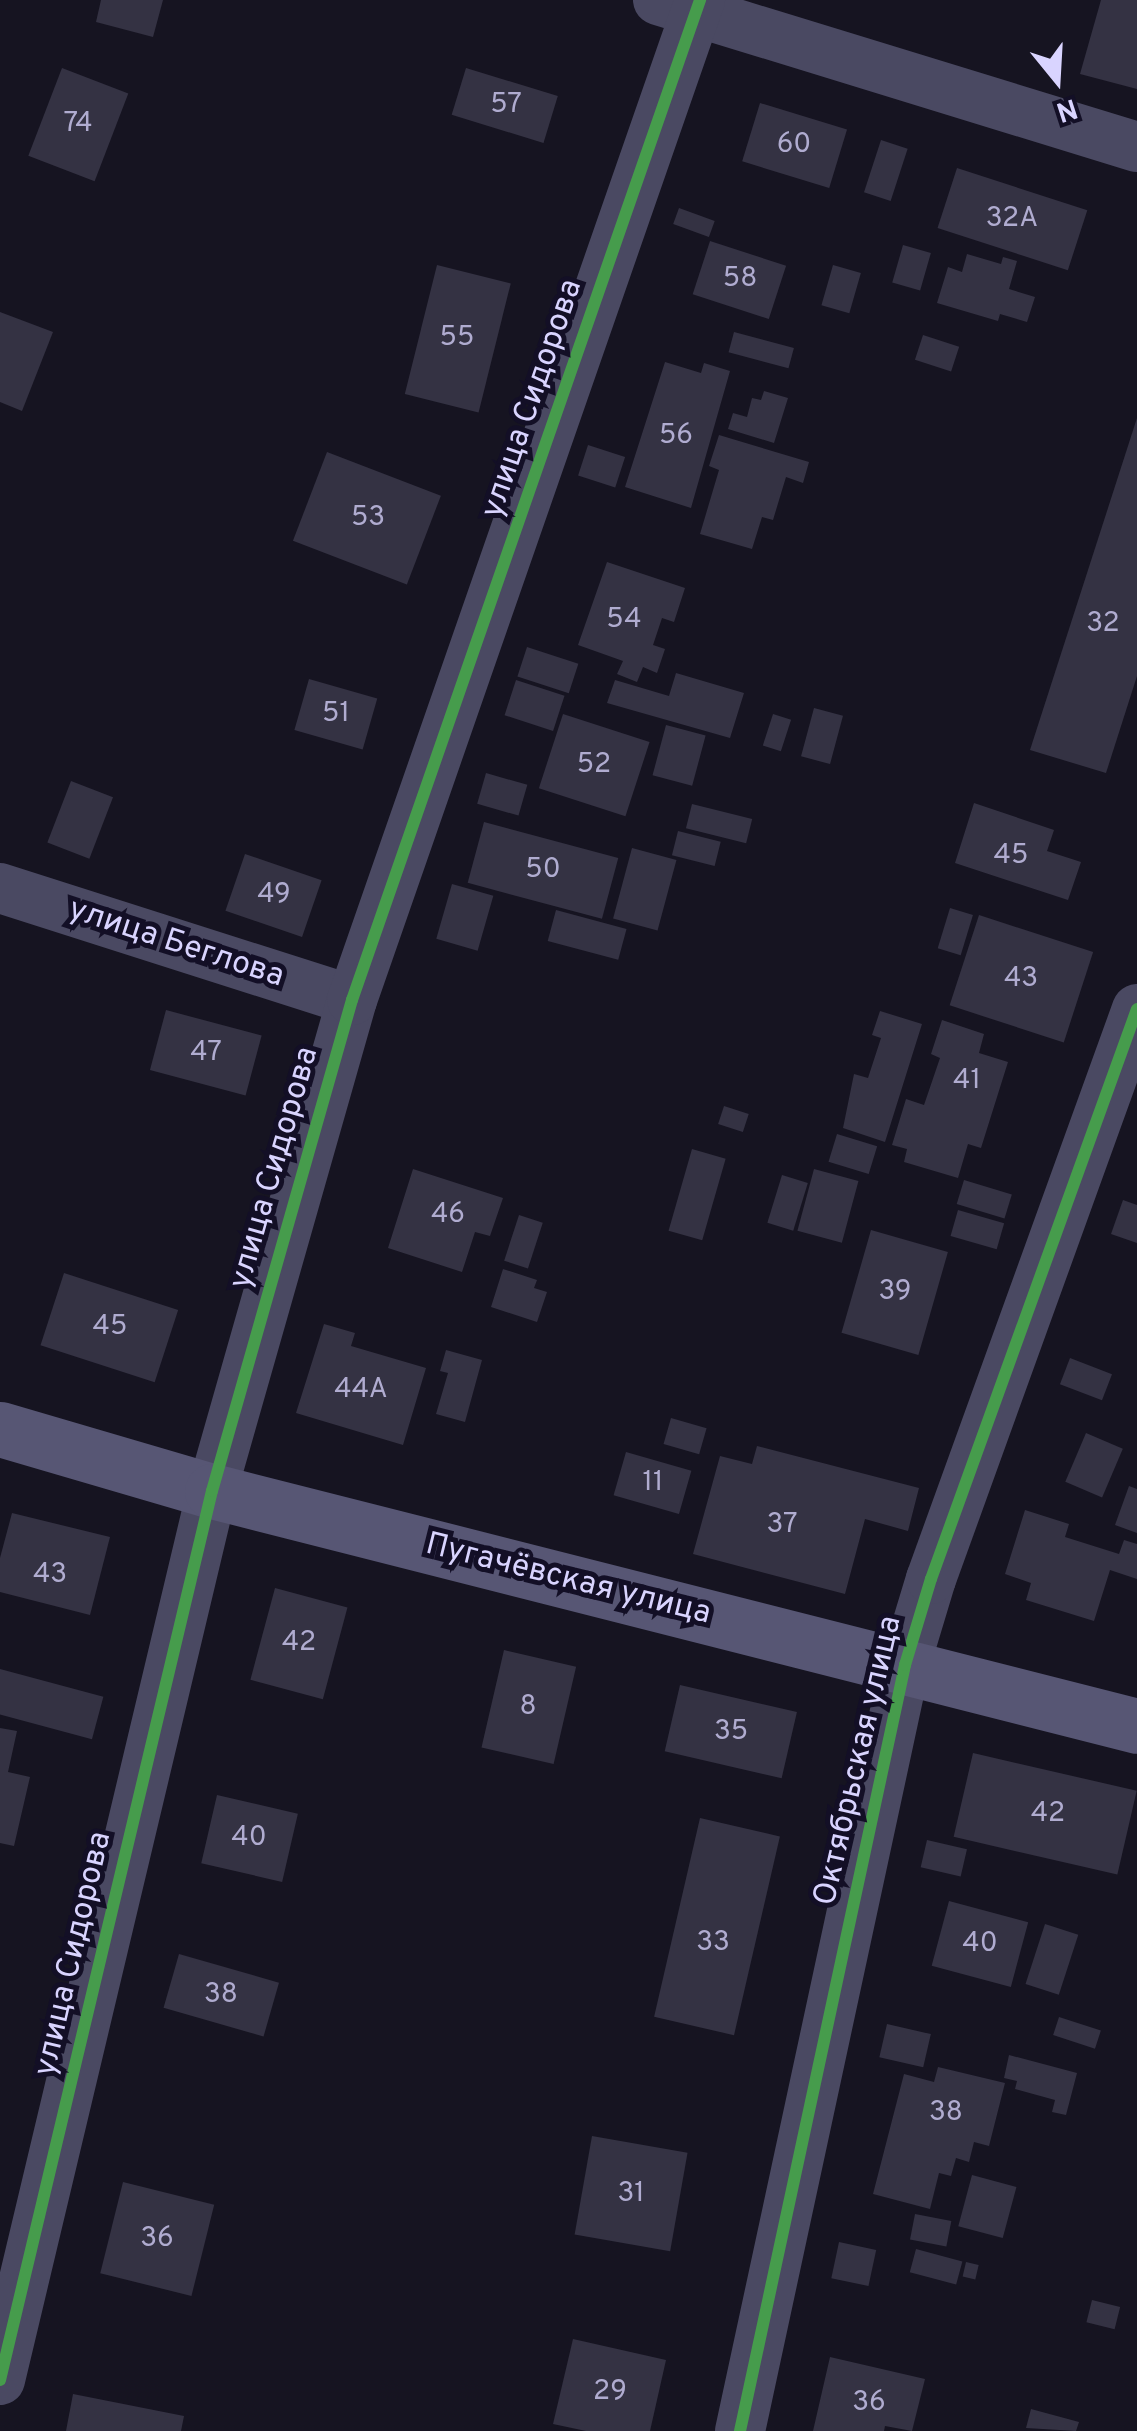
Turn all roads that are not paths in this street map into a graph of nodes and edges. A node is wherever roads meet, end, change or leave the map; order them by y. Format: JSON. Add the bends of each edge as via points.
{"nodes":[{"id":1,"x":685,"y":4,"type":"edge"},
{"id":2,"x":1137,"y":147,"type":"edge"},
{"id":3,"x":0,"y":888,"type":"edge"},
{"id":4,"x":352,"y":1000,"type":"junction"},
{"id":5,"x":1137,"y":1008,"type":"edge"},
{"id":6,"x":0,"y":1428,"type":"edge"},
{"id":7,"x":212,"y":1491,"type":"junction"},
{"id":8,"x":905,"y":1665,"type":"junction"},
{"id":9,"x":1137,"y":1726,"type":"edge"},
{"id":10,"x":0,"y":2380,"type":"edge"},
{"id":11,"x":740,"y":2431,"type":"edge"}],
"edges":[{"from":1,"to":2,"type":"street"},
{"from":1,"to":4,"type":"street","name":"улица Сидорова"},
{"from":3,"to":4,"type":"street","name":"улица Беглова"},
{"from":4,"to":7,"type":"street","name":"улица Сидорова"},
{"from":5,"to":8,"type":"street","name":"Октябрьская улица"},
{"from":6,"to":7,"type":"street","name":"Пугачёвская улица"},
{"from":7,"to":8,"type":"street","name":"Пугачёвская улица"},
{"from":7,"to":10,"type":"street","name":"улица Сидорова"},
{"from":8,"to":9,"type":"street","name":"Пугачёвская улица"},
{"from":8,"to":11,"type":"street","name":"Октябрьская улица"}]}
